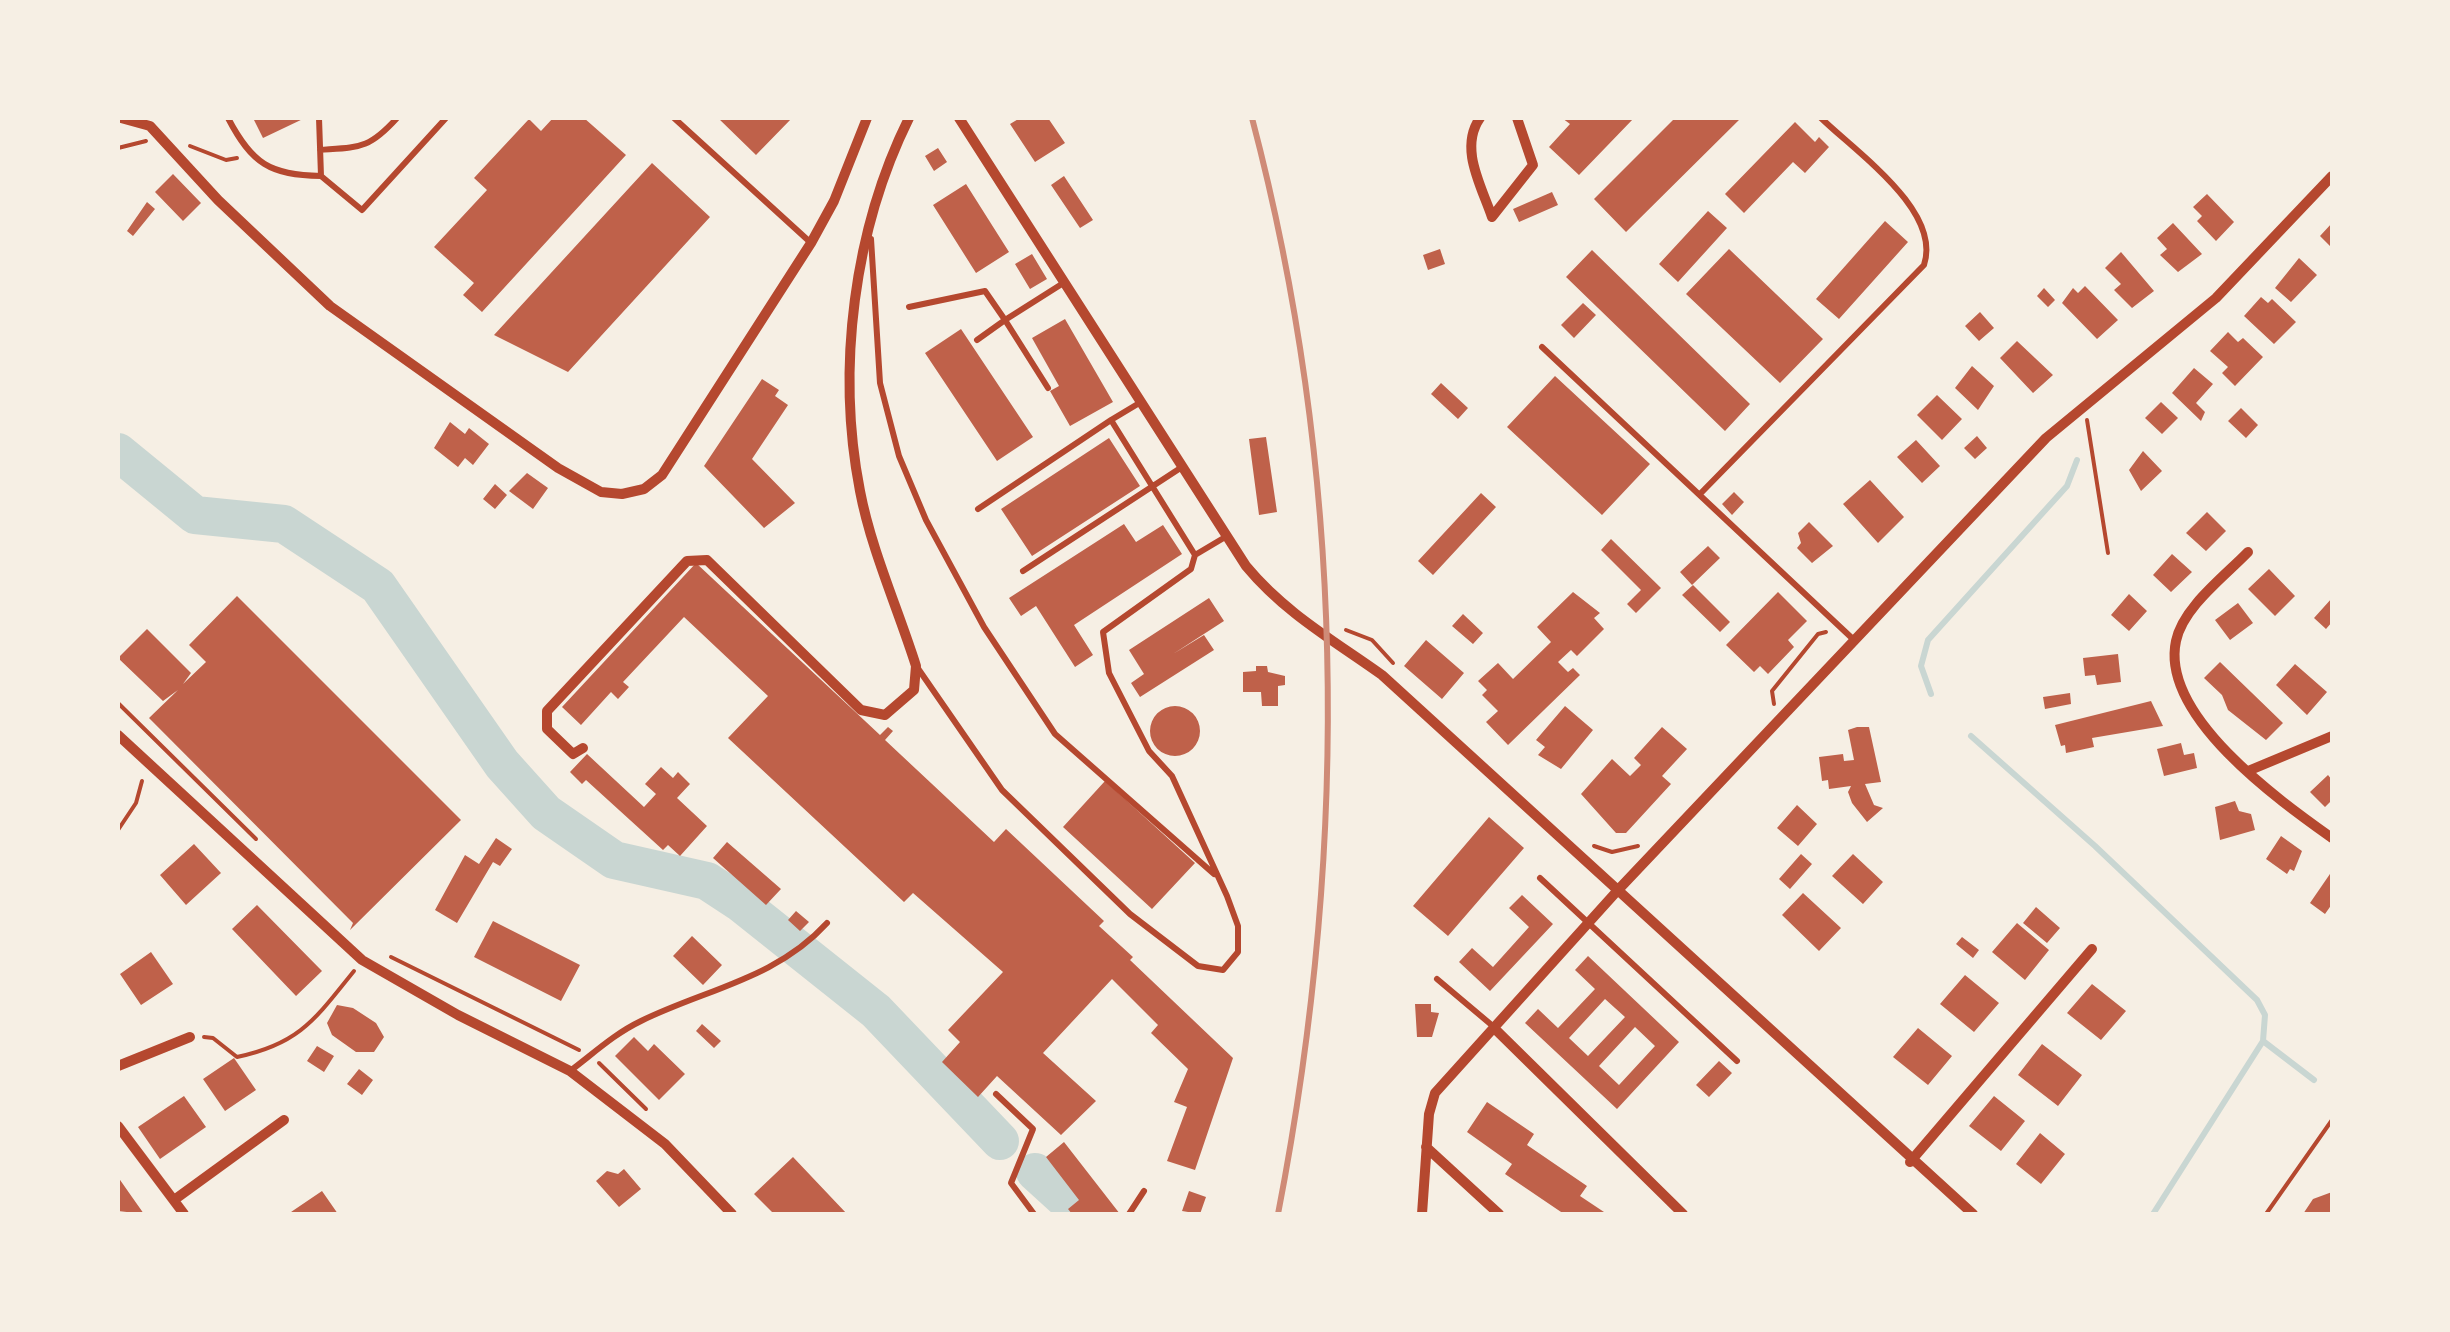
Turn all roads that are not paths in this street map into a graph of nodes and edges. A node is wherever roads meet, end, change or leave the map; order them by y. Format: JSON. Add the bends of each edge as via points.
{"nodes":[{"id":1,"x":121,"y":118,"type":"edge"},
{"id":2,"x":228,"y":118,"type":"edge"},
{"id":3,"x":318,"y":118,"type":"edge"},
{"id":4,"x":397,"y":118,"type":"edge"},
{"id":5,"x":446,"y":118,"type":"edge"},
{"id":6,"x":674,"y":118,"type":"edge"},
{"id":7,"x":867,"y":118,"type":"edge"},
{"id":8,"x":909,"y":118,"type":"edge"},
{"id":9,"x":959,"y":118,"type":"edge"},
{"id":10,"x":1480,"y":118,"type":"edge"},
{"id":11,"x":1517,"y":118,"type":"edge"},
{"id":12,"x":1821,"y":118,"type":"edge"},
{"id":13,"x":320,"y":150,"type":"junction"},
{"id":14,"x":321,"y":176,"type":"junction"},
{"id":15,"x":2332,"y":176,"type":"edge"},
{"id":16,"x":875,"y":204,"type":"junction"},
{"id":17,"x":811,"y":243,"type":"junction"},
{"id":18,"x":1066,"y":282,"type":"junction"},
{"id":19,"x":909,"y":307,"type":"dead end"},
{"id":20,"x":1005,"y":320,"type":"junction"},
{"id":21,"x":977,"y":340,"type":"dead end"},
{"id":22,"x":1542,"y":348,"type":"dead end"},
{"id":23,"x":1048,"y":388,"type":"dead end"},
{"id":24,"x":1141,"y":402,"type":"junction"},
{"id":25,"x":1110,"y":420,"type":"junction"},
{"id":26,"x":1182,"y":466,"type":"junction"},
{"id":27,"x":1152,"y":486,"type":"junction"},
{"id":28,"x":1700,"y":494,"type":"junction"},
{"id":29,"x":978,"y":509,"type":"dead end"},
{"id":30,"x":1227,"y":536,"type":"junction"},
{"id":31,"x":2248,"y":552,"type":"dead end"},
{"id":32,"x":1195,"y":555,"type":"junction"},
{"id":33,"x":1023,"y":571,"type":"dead end"},
{"id":34,"x":1854,"y":640,"type":"junction"},
{"id":35,"x":916,"y":666,"type":"junction"},
{"id":36,"x":118,"y":735,"type":"edge"},
{"id":37,"x":2332,"y":736,"type":"edge"},
{"id":38,"x":583,"y":748,"type":"dead end"},
{"id":39,"x":2248,"y":772,"type":"junction"},
{"id":40,"x":2332,"y":838,"type":"edge"},
{"id":41,"x":1215,"y":875,"type":"junction"},
{"id":42,"x":1540,"y":878,"type":"dead end"},
{"id":43,"x":1618,"y":890,"type":"junction"},
{"id":44,"x":1588,"y":922,"type":"junction"},
{"id":45,"x":827,"y":923,"type":"dead end"},
{"id":46,"x":2092,"y":949,"type":"dead end"},
{"id":47,"x":1438,"y":980,"type":"dead end"},
{"id":48,"x":1494,"y":1028,"type":"junction"},
{"id":49,"x":190,"y":1037,"type":"road end"},
{"id":50,"x":1736,"y":1061,"type":"dead end"},
{"id":51,"x":118,"y":1066,"type":"edge"},
{"id":52,"x":570,"y":1070,"type":"junction"},
{"id":53,"x":996,"y":1094,"type":"dead end"},
{"id":54,"x":284,"y":1120,"type":"dead end"},
{"id":55,"x":118,"y":1126,"type":"edge"},
{"id":56,"x":1426,"y":1147,"type":"junction"},
{"id":57,"x":1910,"y":1162,"type":"junction"},
{"id":58,"x":1144,"y":1191,"type":"dead end"},
{"id":59,"x":174,"y":1200,"type":"junction"},
{"id":60,"x":184,"y":1214,"type":"edge"},
{"id":61,"x":732,"y":1214,"type":"edge"},
{"id":62,"x":1034,"y":1214,"type":"edge"},
{"id":63,"x":1129,"y":1214,"type":"edge"},
{"id":64,"x":1422,"y":1214,"type":"edge"},
{"id":65,"x":1499,"y":1214,"type":"edge"},
{"id":66,"x":1683,"y":1214,"type":"edge"},
{"id":67,"x":1972,"y":1214,"type":"edge"}],
"edges":[{"from":1,"to":17,"type":"street","via":[[150,126],[330,306],[558,468],[602,492],[644,489],[662,475]]},
{"from":2,"to":14,"type":"lane","via":[[253,155],[285,176]]},
{"from":3,"to":13,"type":"lane"},
{"from":4,"to":13,"type":"lane","via":[[364,146]]},
{"from":5,"to":14,"type":"lane","via":[[362,210]]},
{"from":6,"to":17,"type":"lane"},
{"from":7,"to":17,"type":"street"},
{"from":8,"to":16,"type":"street"},
{"from":9,"to":18,"type":"street"},
{"from":10,"to":11,"type":"street","via":[[1470,151],[1492,217],[1534,165]]},
{"from":12,"to":28,"type":"lane","via":[[1915,208],[1930,248],[1924,265]]},
{"from":13,"to":14,"type":"lane"},
{"from":15,"to":34,"type":"street","via":[[2216,298],[2022,462]]},
{"from":16,"to":35,"type":"street","via":[[852,314],[850,398],[860,492]]},
{"from":16,"to":41,"type":"lane","via":[[870,246],[880,383],[899,456],[926,520],[984,627],[1055,734]]},
{"from":18,"to":20,"type":"lane"},
{"from":18,"to":24,"type":"street"},
{"from":19,"to":20,"type":"lane","via":[[985,292]]},
{"from":20,"to":21,"type":"lane"},
{"from":20,"to":23,"type":"lane"},
{"from":22,"to":28,"type":"lane"},
{"from":24,"to":25,"type":"lane"},
{"from":24,"to":26,"type":"street"},
{"from":25,"to":27,"type":"lane"},
{"from":25,"to":29,"type":"lane"},
{"from":26,"to":27,"type":"lane"},
{"from":26,"to":30,"type":"street"},
{"from":27,"to":32,"type":"lane"},
{"from":27,"to":33,"type":"lane"},
{"from":28,"to":34,"type":"lane"},
{"from":30,"to":32,"type":"lane"},
{"from":30,"to":43,"type":"street","via":[[1298,621],[1382,674]]},
{"from":31,"to":39,"type":"street","via":[[2204,598],[2176,642],[2195,712]]},
{"from":32,"to":41,"type":"lane","via":[[1191,569],[1103,632],[1109,673],[1150,751],[1172,776]]},
{"from":34,"to":43,"type":"street"},
{"from":35,"to":38,"type":"street","via":[[914,690],[886,715],[861,710],[707,560],[687,561],[547,711],[547,729],[574,754]]},
{"from":35,"to":41,"type":"lane","via":[[1002,790],[1130,914],[1198,966],[1223,970],[1238,952],[1238,926]]},
{"from":36,"to":52,"type":"street","via":[[362,960]]},
{"from":37,"to":39,"type":"street"},
{"from":39,"to":40,"type":"street"},
{"from":42,"to":44,"type":"lane"},
{"from":43,"to":44,"type":"street"},
{"from":43,"to":57,"type":"street"},
{"from":44,"to":48,"type":"street"},
{"from":44,"to":50,"type":"lane"},
{"from":45,"to":52,"type":"lane","via":[[786,958],[616,1033]]},
{"from":46,"to":57,"type":"street"},
{"from":47,"to":48,"type":"lane"},
{"from":48,"to":56,"type":"street","via":[[1435,1093]]},
{"from":48,"to":66,"type":"street"},
{"from":49,"to":51,"type":"street"},
{"from":52,"to":61,"type":"street","via":[[665,1144]]},
{"from":53,"to":62,"type":"lane","via":[[1033,1129],[1011,1183]]},
{"from":54,"to":59,"type":"street"},
{"from":55,"to":59,"type":"street"},
{"from":56,"to":64,"type":"street"},
{"from":56,"to":65,"type":"street"},
{"from":57,"to":67,"type":"street"},
{"from":58,"to":63,"type":"lane"},
{"from":59,"to":60,"type":"street"}]}
